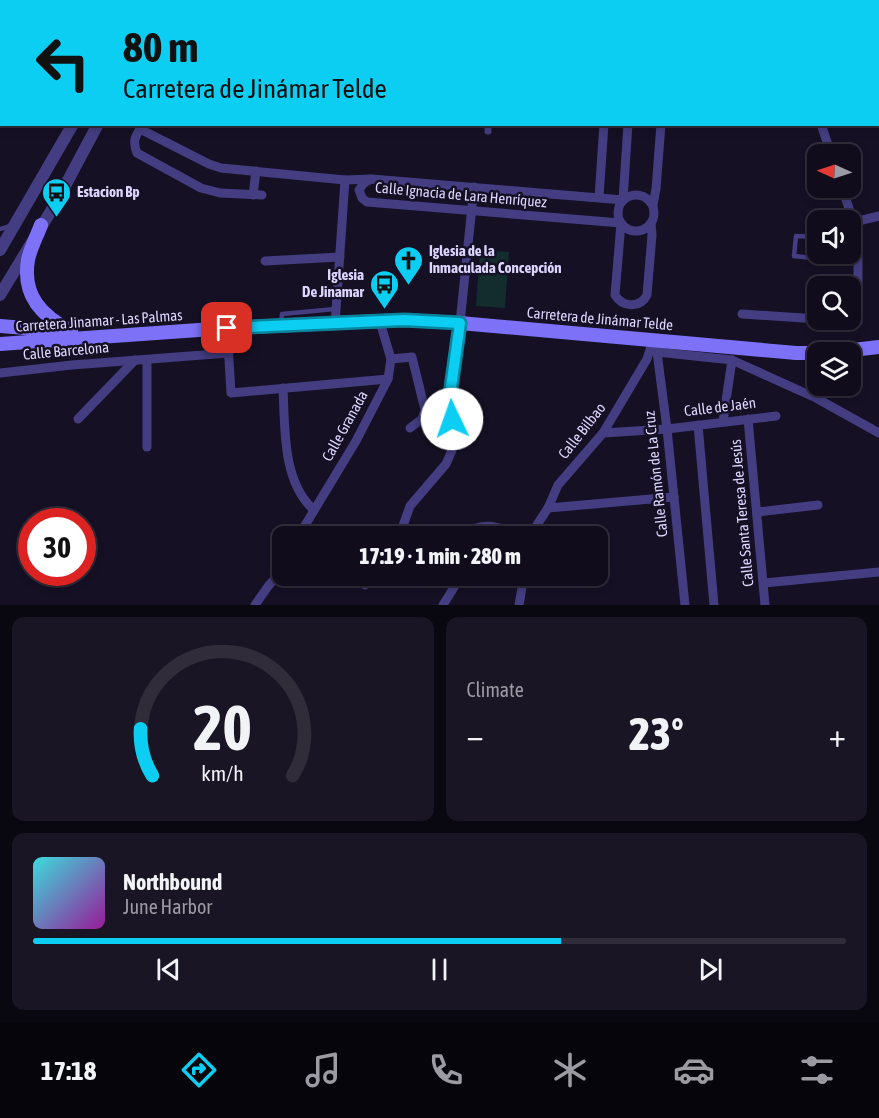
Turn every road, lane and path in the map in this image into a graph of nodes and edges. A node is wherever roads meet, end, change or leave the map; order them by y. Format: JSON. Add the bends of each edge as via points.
{"nodes":[{"id":1,"x":72,"y":126,"type":"edge"},
{"id":2,"x":97,"y":126,"type":"edge"},
{"id":3,"x":604,"y":126,"type":"edge"},
{"id":4,"x":628,"y":126,"type":"edge"},
{"id":5,"x":661,"y":126,"type":"edge"},
{"id":6,"x":822,"y":126,"type":"edge"},
{"id":7,"x":141,"y":127,"type":"edge"},
{"id":8,"x":828,"y":144,"type":"edge"},
{"id":9,"x":256,"y":171,"type":"junction"},
{"id":10,"x":372,"y":179,"type":"junction"},
{"id":11,"x":345,"y":180,"type":"junction"},
{"id":12,"x":474,"y":187,"type":"junction"},
{"id":13,"x":37,"y":188,"type":"junction"},
{"id":14,"x":359,"y":190,"type":"junction"},
{"id":15,"x":599,"y":197,"type":"junction"},
{"id":16,"x":623,"y":200,"type":"junction"},
{"id":17,"x":57,"y":201,"type":"junction"},
{"id":18,"x":653,"y":205,"type":"junction"},
{"id":19,"x":472,"y":211,"type":"junction"},
{"id":20,"x":879,"y":216,"type":"edge"},
{"id":21,"x":861,"y":221,"type":"edge"},
{"id":22,"x":621,"y":223,"type":"junction"},
{"id":23,"x":651,"y":223,"type":"junction"},
{"id":24,"x":15,"y":225,"type":"junction"},
{"id":25,"x":41,"y":225,"type":"junction"},
{"id":26,"x":0,"y":229,"type":"edge"},
{"id":27,"x":807,"y":237,"type":"edge"},
{"id":28,"x":0,"y":250,"type":"edge"},
{"id":29,"x":340,"y":256,"type":"junction"},
{"id":30,"x":807,"y":257,"type":"edge"},
{"id":31,"x":265,"y":261,"type":"dead end"},
{"id":32,"x":0,"y":295,"type":"edge"},
{"id":33,"x":335,"y":309,"type":"junction"},
{"id":34,"x":742,"y":314,"type":"dead end"},
{"id":35,"x":807,"y":318,"type":"edge"},
{"id":36,"x":380,"y":322,"type":"junction"},
{"id":37,"x":460,"y":323,"type":"junction"},
{"id":38,"x":335,"y":324,"type":"junction"},
{"id":39,"x":0,"y":326,"type":"edge"},
{"id":40,"x":281,"y":326,"type":"junction"},
{"id":41,"x":227,"y":328,"type":"junction"},
{"id":42,"x":71,"y":331,"type":"junction"},
{"id":43,"x":122,"y":336,"type":"junction"},
{"id":44,"x":0,"y":344,"type":"edge"},
{"id":45,"x":655,"y":346,"type":"junction"},
{"id":46,"x":879,"y":347,"type":"edge"},
{"id":47,"x":861,"y":349,"type":"edge"},
{"id":48,"x":229,"y":353,"type":"junction"},
{"id":49,"x":807,"y":353,"type":"edge"},
{"id":50,"x":391,"y":359,"type":"junction"},
{"id":51,"x":135,"y":360,"type":"junction"},
{"id":52,"x":147,"y":360,"type":"junction"},
{"id":53,"x":732,"y":360,"type":"junction"},
{"id":54,"x":0,"y":374,"type":"edge"},
{"id":55,"x":388,"y":379,"type":"junction"},
{"id":56,"x":283,"y":388,"type":"junction"},
{"id":57,"x":776,"y":416,"type":"dead end"},
{"id":58,"x":78,"y":419,"type":"dead end"},
{"id":59,"x":748,"y":419,"type":"junction"},
{"id":60,"x":723,"y":421,"type":"junction"},
{"id":61,"x":698,"y":424,"type":"junction"},
{"id":62,"x":410,"y":428,"type":"dead end"},
{"id":63,"x":667,"y":429,"type":"junction"},
{"id":64,"x":603,"y":433,"type":"junction"},
{"id":65,"x":879,"y":433,"type":"edge"},
{"id":66,"x":147,"y":447,"type":"dead end"},
{"id":67,"x":674,"y":497,"type":"junction"},
{"id":68,"x":818,"y":506,"type":"dead end"},
{"id":69,"x":548,"y":508,"type":"junction"},
{"id":70,"x":314,"y":510,"type":"junction"},
{"id":71,"x":757,"y":512,"type":"junction"},
{"id":72,"x":305,"y":526,"type":"edge"},
{"id":73,"x":403,"y":526,"type":"edge"},
{"id":74,"x":536,"y":526,"type":"edge"},
{"id":75,"x":879,"y":572,"type":"edge"},
{"id":76,"x":272,"y":582,"type":"edge"},
{"id":77,"x":764,"y":583,"type":"junction"},
{"id":78,"x":455,"y":586,"type":"edge"},
{"id":79,"x":522,"y":586,"type":"edge"},
{"id":80,"x":255,"y":605,"type":"edge"},
{"id":81,"x":443,"y":605,"type":"edge"},
{"id":82,"x":519,"y":605,"type":"edge"},
{"id":83,"x":685,"y":605,"type":"edge"},
{"id":84,"x":714,"y":605,"type":"edge"},
{"id":85,"x":765,"y":605,"type":"edge"}],
"edges":[{"from":1,"to":13,"type":"street"},
{"from":2,"to":17,"type":"street"},
{"from":3,"to":15,"type":"street"},
{"from":4,"to":16,"type":"street"},
{"from":5,"to":18,"type":"street"},
{"from":6,"to":8,"type":"street"},
{"from":7,"to":9,"type":"street","via":[[209,164]]},
{"from":7,"to":9,"type":"street","via":[[134,138],[137,153],[201,188],[258,195]]},
{"from":9,"to":11,"type":"street"},
{"from":10,"to":11,"type":"street"},
{"from":10,"to":12,"type":"street","name":"Calle Ignacia de Lara Henríquez"},
{"from":10,"to":14,"type":"street","name":"Calle Ignacia de Lara Henríquez"},
{"from":11,"to":14,"type":"street"},
{"from":11,"to":29,"type":"street"},
{"from":12,"to":15,"type":"street","name":"Calle Ignacia de Lara Henríquez"},
{"from":12,"to":19,"type":"street"},
{"from":13,"to":17,"type":"street","via":[[49,191]]},
{"from":13,"to":24,"type":"street"},
{"from":14,"to":19,"type":"street","name":"Calle Ignacia de Lara Henríquez","via":[[368,202]]},
{"from":15,"to":16,"type":"street","name":"Calle Ignacia de Lara Henríquez"},
{"from":16,"to":18,"type":"street","via":[[639,195]]},
{"from":16,"to":22,"type":"street","via":[[618,215]]},
{"from":17,"to":25,"type":"street"},
{"from":18,"to":23,"type":"street"},
{"from":19,"to":22,"type":"street","name":"Calle Ignacia de Lara Henríquez"},
{"from":19,"to":37,"type":"street"},
{"from":20,"to":21,"type":"street"},
{"from":22,"to":23,"type":"street","via":[[636,231]]},
{"from":22,"to":23,"type":"street","via":[[615,295],[625,304],[637,305],[647,295]]},
{"from":24,"to":26,"type":"lane"},
{"from":24,"to":28,"type":"street"},
{"from":25,"to":32,"type":"street"},
{"from":25,"to":42,"type":"main road","via":[[28,261],[28,286],[51,321]]},
{"from":27,"to":30,"type":"lane","via":[[795,236],[794,256]]},
{"from":29,"to":31,"type":"street"},
{"from":29,"to":33,"type":"street"},
{"from":33,"to":38,"type":"street"},
{"from":33,"to":40,"type":"lane","via":[[282,314]]},
{"from":34,"to":35,"type":"street"},
{"from":36,"to":37,"type":"main road","name":"Carretera de Jinámar Telde"},
{"from":36,"to":38,"type":"main road","name":"Carretera Jinamar - Las Palmas"},
{"from":36,"to":50,"type":"street","name":"Calle Granada"},
{"from":37,"to":45,"type":"main road","name":"Carretera de Jinámar Telde"},
{"from":37,"to":73,"type":"street","via":[[449,402],[455,436],[453,448],[446,464],[410,506]]},
{"from":38,"to":40,"type":"main road","name":"Carretera Jinamar - Las Palmas"},
{"from":39,"to":42,"type":"main road"},
{"from":40,"to":41,"type":"main road","name":"Carretera Jinamar - Las Palmas"},
{"from":41,"to":43,"type":"main road","name":"Carretera Jinamar - Las Palmas"},
{"from":41,"to":48,"type":"street"},
{"from":42,"to":43,"type":"main road"},
{"from":43,"to":44,"type":"main road","name":"Carretera Jinamar - Las Palmas"},
{"from":45,"to":49,"type":"main road","name":"Carretera de Jinámar Telde"},
{"from":45,"to":53,"type":"street"},
{"from":45,"to":63,"type":"street","name":"Calle Ramón de La Cruz"},
{"from":45,"to":64,"type":"street","name":"Calle Bilbao"},
{"from":46,"to":47,"type":"main road"},
{"from":48,"to":52,"type":"street","name":"Calle Barcelona"},
{"from":48,"to":56,"type":"street","via":[[231,393]]},
{"from":50,"to":55,"type":"street","name":"Calle Granada"},
{"from":50,"to":62,"type":"street","via":[[412,357],[425,410],[422,419]]},
{"from":51,"to":52,"type":"street","name":"Calle Barcelona"},
{"from":51,"to":54,"type":"street","name":"Calle Barcelona"},
{"from":51,"to":58,"type":"street","name":"Calle Barcelona"},
{"from":52,"to":66,"type":"street"},
{"from":53,"to":60,"type":"street"},
{"from":53,"to":65,"type":"street","via":[[816,398]]},
{"from":55,"to":56,"type":"street"},
{"from":55,"to":70,"type":"street","name":"Calle Granada"},
{"from":56,"to":70,"type":"street","via":[[288,465]]},
{"from":57,"to":59,"type":"street","name":"Calle de Jaén"},
{"from":59,"to":60,"type":"street","name":"Calle de Jaén"},
{"from":59,"to":71,"type":"street","name":"Calle Santa Teresa de Jesús"},
{"from":60,"to":61,"type":"street","name":"Calle de Jaén"},
{"from":61,"to":63,"type":"street","name":"Calle de Jaén"},
{"from":61,"to":84,"type":"street"},
{"from":63,"to":64,"type":"street","name":"Calle de Jaén"},
{"from":63,"to":67,"type":"street","name":"Calle Ramón de La Cruz"},
{"from":64,"to":69,"type":"street","name":"Calle Bilbao","via":[[558,485]]},
{"from":67,"to":69,"type":"street"},
{"from":67,"to":83,"type":"street","name":"Calle Ramón de La Cruz"},
{"from":68,"to":71,"type":"street"},
{"from":69,"to":74,"type":"street","name":"Calle Bilbao"},
{"from":70,"to":72,"type":"street","name":"Calle Granada"},
{"from":71,"to":77,"type":"street","name":"Calle Santa Teresa de Jesús"},
{"from":75,"to":77,"type":"street"},
{"from":76,"to":80,"type":"street"},
{"from":77,"to":85,"type":"street","name":"Calle Santa Teresa de Jesús"},
{"from":78,"to":81,"type":"street"},
{"from":79,"to":82,"type":"street"}]}
